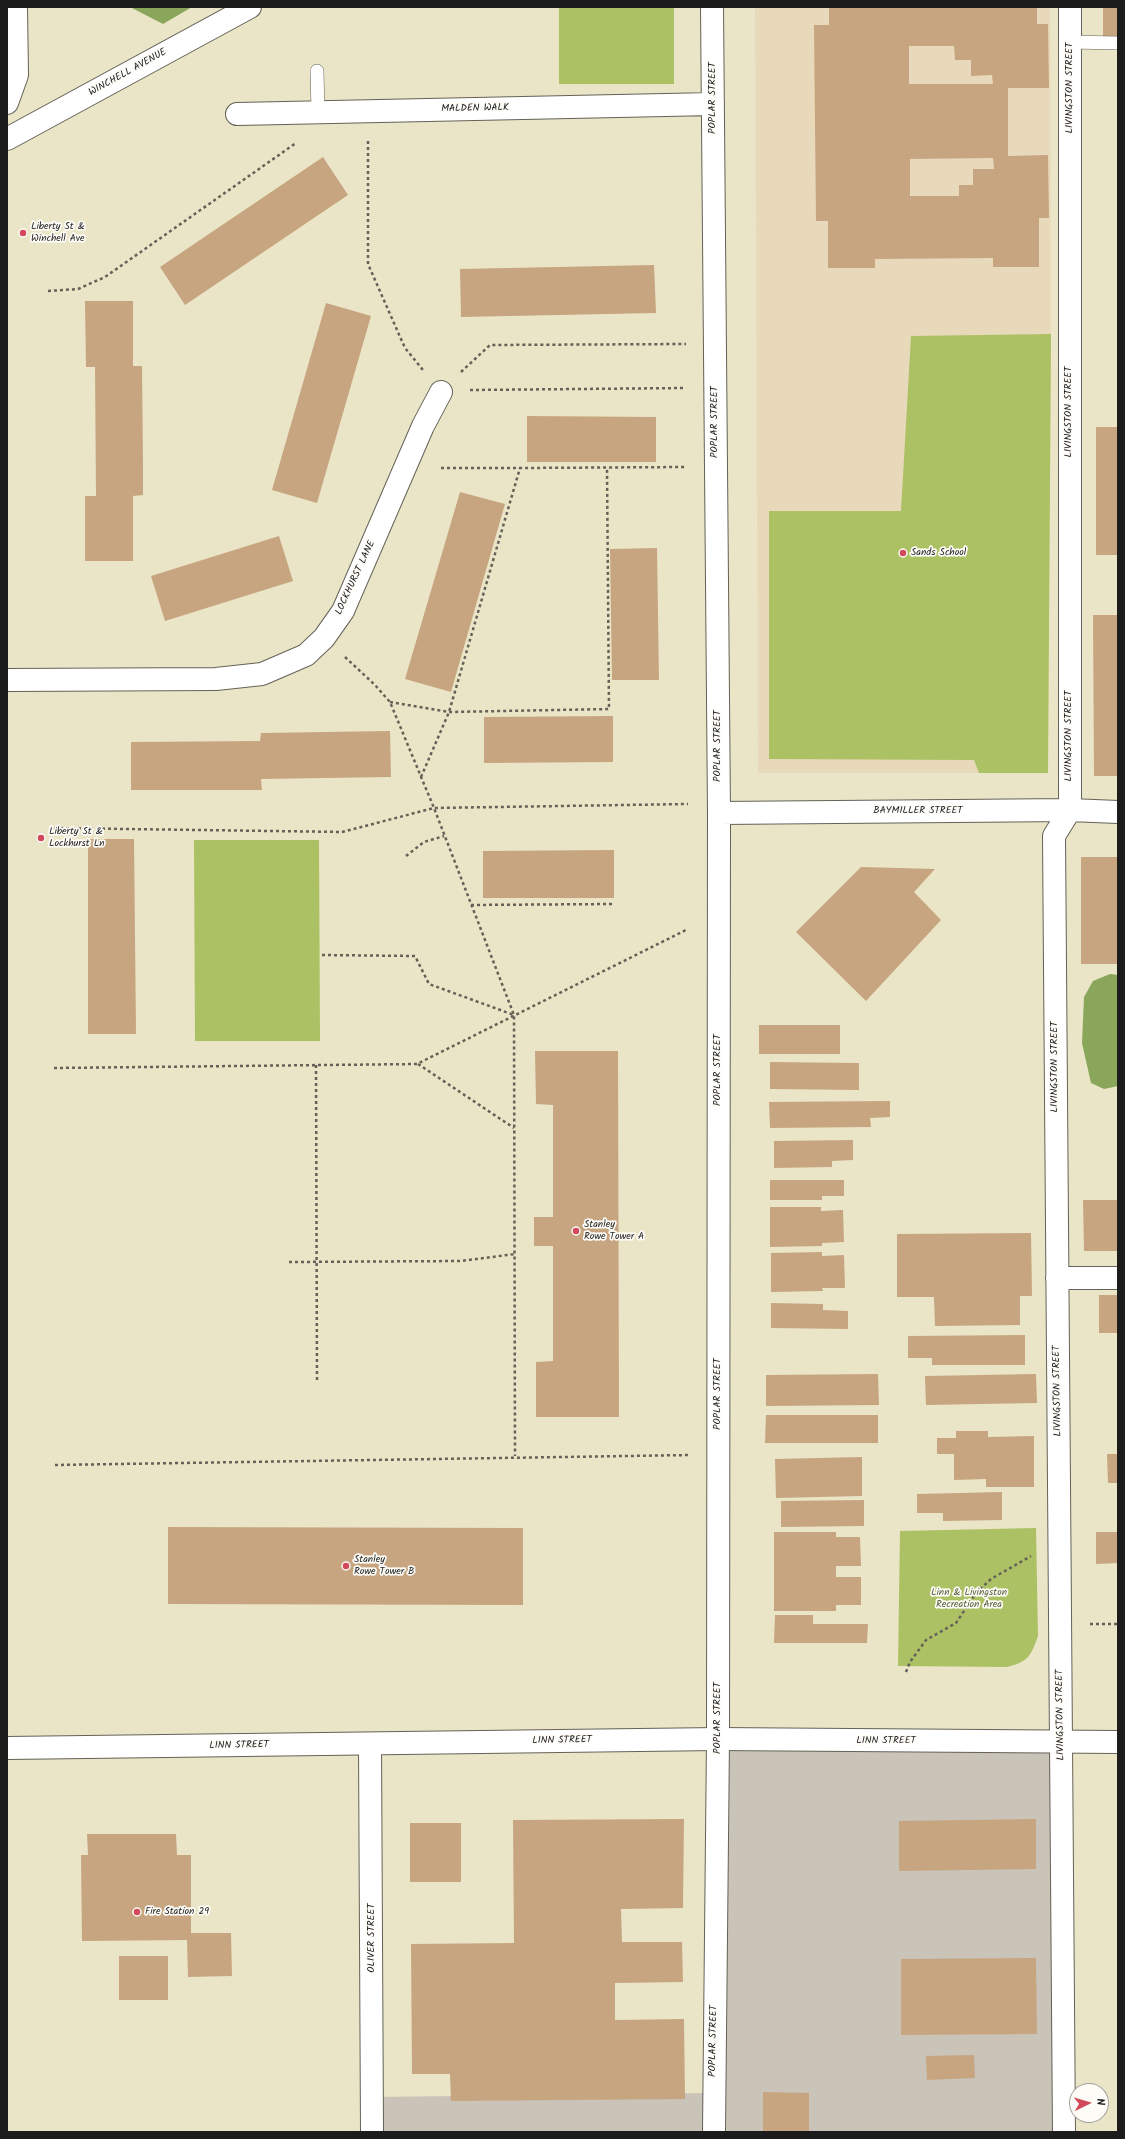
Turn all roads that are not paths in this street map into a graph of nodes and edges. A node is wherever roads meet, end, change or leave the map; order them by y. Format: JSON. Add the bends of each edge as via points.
{"nodes":[{"id":1,"x":16,"y":7,"type":"edge"},
{"id":2,"x":250,"y":7,"type":"edge"},
{"id":3,"x":712,"y":7,"type":"edge"},
{"id":4,"x":1070,"y":7,"type":"edge"},
{"id":5,"x":1070,"y":42,"type":"junction"},
{"id":6,"x":1118,"y":43,"type":"edge"},
{"id":7,"x":317,"y":70,"type":"dead end"},
{"id":8,"x":7,"y":103,"type":"edge"},
{"id":9,"x":713,"y":104,"type":"junction"},
{"id":10,"x":318,"y":112,"type":"junction"},
{"id":11,"x":238,"y":114,"type":"dead end"},
{"id":12,"x":7,"y":139,"type":"edge"},
{"id":13,"x":441,"y":392,"type":"road end"},
{"id":14,"x":7,"y":680,"type":"edge"},
{"id":15,"x":1070,"y":810,"type":"junction"},
{"id":16,"x":1118,"y":812,"type":"edge"},
{"id":17,"x":719,"y":813,"type":"junction"},
{"id":18,"x":1056,"y":1278,"type":"junction"},
{"id":19,"x":1118,"y":1278,"type":"edge"},
{"id":20,"x":718,"y":1739,"type":"junction"},
{"id":21,"x":1061,"y":1742,"type":"junction"},
{"id":22,"x":1118,"y":1742,"type":"edge"},
{"id":23,"x":370,"y":1744,"type":"junction"},
{"id":24,"x":7,"y":1748,"type":"edge"},
{"id":25,"x":372,"y":2132,"type":"edge"},
{"id":26,"x":714,"y":2132,"type":"edge"},
{"id":27,"x":1064,"y":2132,"type":"edge"}],
"edges":[{"from":1,"to":8,"type":"street","via":[[17,76]]},
{"from":2,"to":12,"type":"street","name":"WINCHELL AVENUE"},
{"from":3,"to":9,"type":"street","name":"POPLAR STREET"},
{"from":4,"to":5,"type":"street","name":"LIVINGSTON STREET"},
{"from":5,"to":6,"type":"lane"},
{"from":5,"to":15,"type":"street","name":"LIVINGSTON STREET"},
{"from":7,"to":10,"type":"lane"},
{"from":9,"to":10,"type":"street","name":"MALDEN WALK"},
{"from":9,"to":17,"type":"street","name":"POPLAR STREET"},
{"from":10,"to":11,"type":"street","name":"MALDEN WALK"},
{"from":13,"to":14,"type":"street","name":"LOCKHURST LANE","via":[[423,426],[342,611],[324,638],[306,655],[262,674],[216,679]]},
{"from":15,"to":16,"type":"street","name":"BAYMILLER STREET"},
{"from":15,"to":17,"type":"street","name":"BAYMILLER STREET"},
{"from":15,"to":18,"type":"street","name":"LIVINGSTON STREET","via":[[1054,836]]},
{"from":17,"to":20,"type":"street","name":"POPLAR STREET"},
{"from":18,"to":19,"type":"street"},
{"from":18,"to":21,"type":"street","name":"LIVINGSTON STREET"},
{"from":20,"to":21,"type":"street","name":"LINN STREET"},
{"from":20,"to":23,"type":"street","name":"LINN STREET"},
{"from":20,"to":26,"type":"street","name":"POPLAR STREET"},
{"from":21,"to":22,"type":"street","name":"LINN STREET"},
{"from":21,"to":27,"type":"street","name":"LIVINGSTON STREET"},
{"from":23,"to":24,"type":"street","name":"LINN STREET"},
{"from":23,"to":25,"type":"street","name":"OLIVER STREET"}]}
